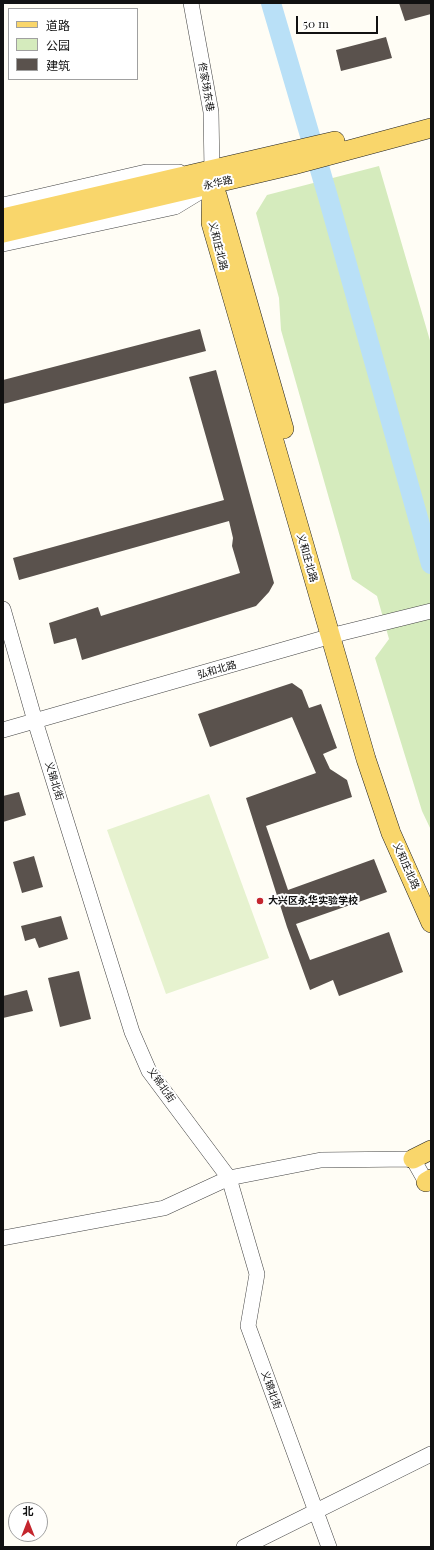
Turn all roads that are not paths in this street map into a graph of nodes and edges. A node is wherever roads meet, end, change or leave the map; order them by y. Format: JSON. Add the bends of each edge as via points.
{"nodes":[{"id":1,"x":191,"y":3,"type":"edge"},
{"id":2,"x":431,"y":115,"type":"edge"},
{"id":3,"x":431,"y":128,"type":"edge"},
{"id":4,"x":335,"y":148,"type":"junction"},
{"id":5,"x":213,"y":178,"type":"junction"},
{"id":6,"x":3,"y":205,"type":"edge"},
{"id":7,"x":3,"y":218,"type":"edge"},
{"id":8,"x":3,"y":233,"type":"edge"},
{"id":9,"x":3,"y":244,"type":"edge"},
{"id":10,"x":3,"y":609,"type":"edge"},
{"id":11,"x":427,"y":612,"type":"edge"},
{"id":12,"x":336,"y":635,"type":"junction"},
{"id":13,"x":35,"y":721,"type":"junction"},
{"id":14,"x":3,"y":730,"type":"edge"},
{"id":15,"x":431,"y":894,"type":"edge"},
{"id":16,"x":431,"y":923,"type":"edge"},
{"id":17,"x":431,"y":1150,"type":"edge"},
{"id":18,"x":413,"y":1159,"type":"junction"},
{"id":19,"x":229,"y":1178,"type":"junction"},
{"id":20,"x":428,"y":1181,"type":"edge"},
{"id":21,"x":3,"y":1238,"type":"edge"},
{"id":22,"x":431,"y":1454,"type":"edge"},
{"id":23,"x":316,"y":1512,"type":"junction"},
{"id":24,"x":244,"y":1547,"type":"edge"},
{"id":25,"x":329,"y":1547,"type":"edge"}],
"edges":[{"from":1,"to":5,"type":"street","name":"佟家场东巷","via":[[211,112]]},
{"from":2,"to":4,"type":"main road","name":"永华路"},
{"from":3,"to":4,"type":"main road","name":"永华路"},
{"from":4,"to":5,"type":"main road","name":"永华路"},
{"from":5,"to":6,"type":"street","via":[[146,172]]},
{"from":5,"to":7,"type":"main road","name":"永华路"},
{"from":5,"to":8,"type":"main road","name":"永华路"},
{"from":5,"to":9,"type":"street","via":[[175,207]]},
{"from":5,"to":12,"type":"main road","name":"义和庄北路","via":[[211,223]]},
{"from":10,"to":13,"type":"street","name":"义锦北街"},
{"from":11,"to":12,"type":"street","name":"弘和北路"},
{"from":12,"to":13,"type":"street","name":"弘和北路"},
{"from":12,"to":15,"type":"main road","name":"义和庄北路","via":[[406,839]]},
{"from":12,"to":16,"type":"main road","name":"义和庄北路","via":[[366,759],[391,833]]},
{"from":13,"to":14,"type":"street","name":"弘和北路"},
{"from":13,"to":19,"type":"street","name":"义锦北街","via":[[132,1032],[149,1071]]},
{"from":17,"to":18,"type":"main road"},
{"from":18,"to":19,"type":"street","via":[[321,1160]]},
{"from":18,"to":20,"type":"street"},
{"from":19,"to":21,"type":"street","via":[[164,1208]]},
{"from":19,"to":23,"type":"street","name":"义锦北街","via":[[257,1274],[248,1326]]},
{"from":22,"to":23,"type":"street"},
{"from":23,"to":24,"type":"street"},
{"from":23,"to":25,"type":"street","name":"义锦北街"}]}
